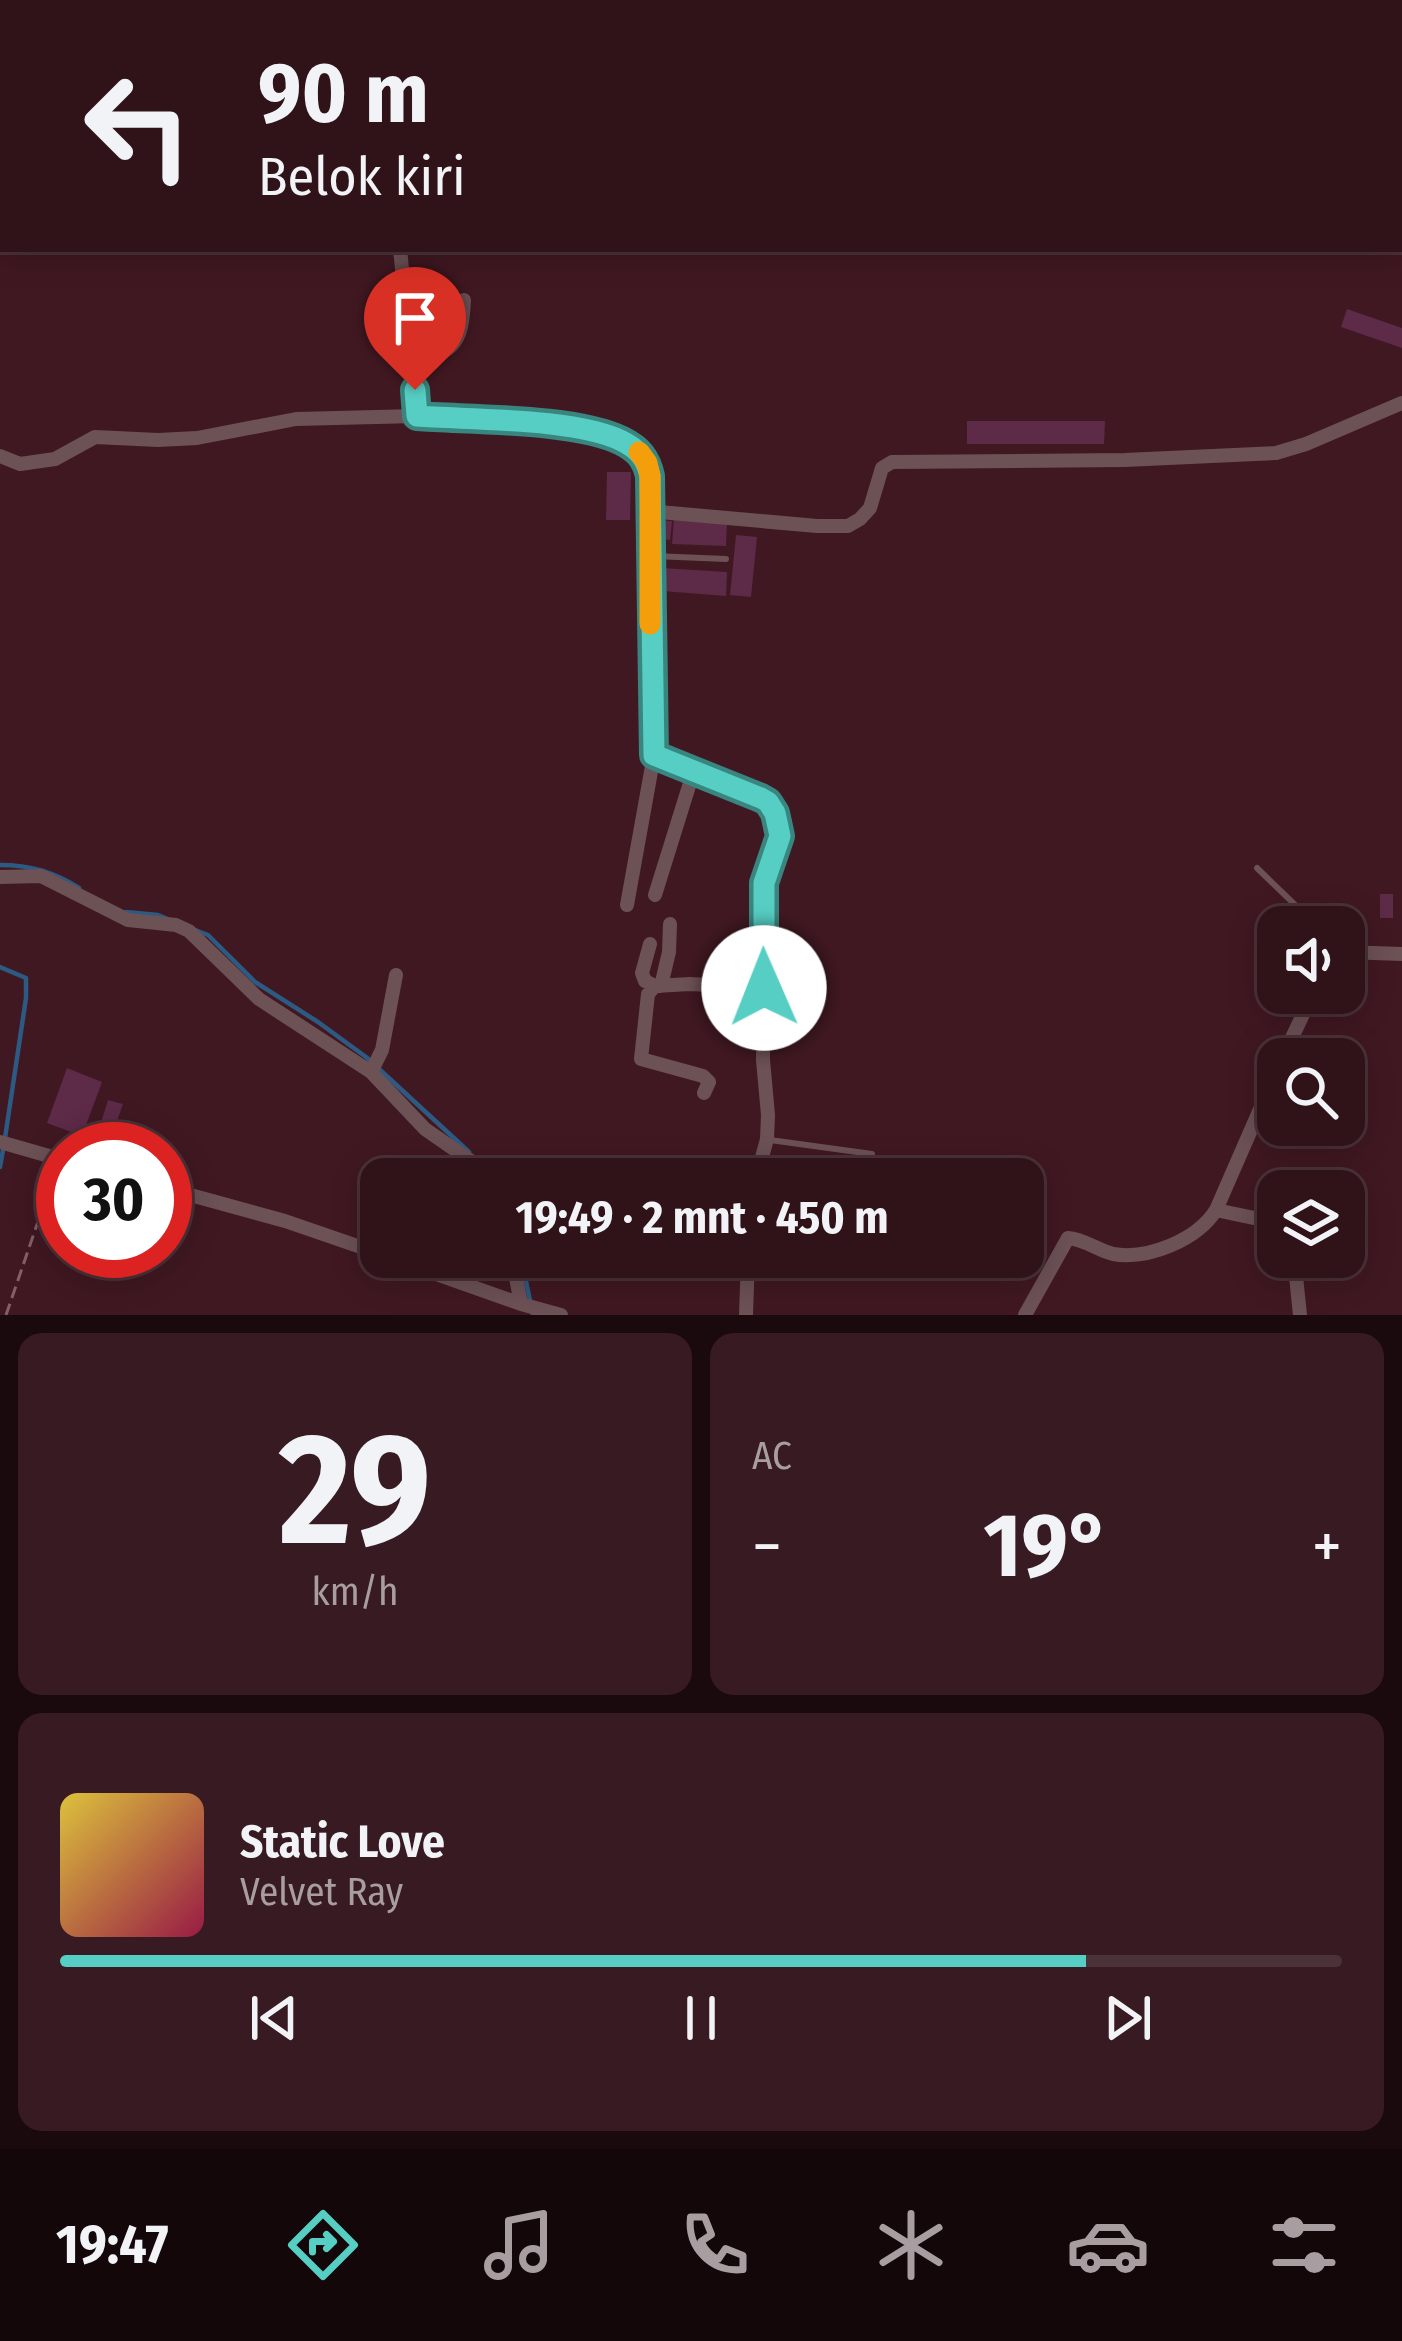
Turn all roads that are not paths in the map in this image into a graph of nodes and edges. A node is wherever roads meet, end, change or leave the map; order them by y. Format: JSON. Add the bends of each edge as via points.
{"nodes":[{"id":1,"x":400,"y":252,"type":"edge"},
{"id":2,"x":464,"y":300,"type":"dead end"},
{"id":3,"x":412,"y":364,"type":"junction"},
{"id":4,"x":1402,"y":403,"type":"edge"},
{"id":5,"x":417,"y":416,"type":"junction"},
{"id":6,"x":0,"y":456,"type":"edge"},
{"id":7,"x":648,"y":511,"type":"junction"},
{"id":8,"x":649,"y":555,"type":"junction"},
{"id":9,"x":726,"y":559,"type":"dead end"},
{"id":10,"x":654,"y":755,"type":"junction"},
{"id":11,"x":694,"y":770,"type":"junction"},
{"id":12,"x":1257,"y":868,"type":"dead end"},
{"id":13,"x":0,"y":877,"type":"edge"},
{"id":14,"x":655,"y":895,"type":"dead end"},
{"id":15,"x":627,"y":905,"type":"dead end"},
{"id":16,"x":1296,"y":906,"type":"edge"},
{"id":17,"x":670,"y":924,"type":"dead end"},
{"id":18,"x":650,"y":944,"type":"dead end"},
{"id":19,"x":1365,"y":953,"type":"edge"},
{"id":20,"x":1402,"y":954,"type":"edge"},
{"id":21,"x":396,"y":975,"type":"dead end"},
{"id":22,"x":658,"y":986,"type":"junction"},
{"id":23,"x":764,"y":988,"type":"junction"},
{"id":24,"x":375,"y":1066,"type":"junction"},
{"id":25,"x":704,"y":1093,"type":"dead end"},
{"id":26,"x":1257,"y":1116,"type":"edge"},
{"id":27,"x":766,"y":1139,"type":"junction"},
{"id":28,"x":0,"y":1142,"type":"edge"},
{"id":29,"x":36,"y":1152,"type":"edge"},
{"id":30,"x":872,"y":1154,"type":"dead end"},
{"id":31,"x":467,"y":1158,"type":"edge"},
{"id":32,"x":761,"y":1158,"type":"edge"},
{"id":33,"x":192,"y":1195,"type":"edge"},
{"id":34,"x":1216,"y":1210,"type":"junction"},
{"id":35,"x":1257,"y":1219,"type":"edge"},
{"id":36,"x":360,"y":1247,"type":"edge"},
{"id":37,"x":448,"y":1278,"type":"edge"},
{"id":38,"x":516,"y":1278,"type":"edge"},
{"id":39,"x":747,"y":1278,"type":"edge"},
{"id":40,"x":1296,"y":1278,"type":"edge"},
{"id":41,"x":522,"y":1304,"type":"junction"},
{"id":42,"x":561,"y":1315,"type":"edge"},
{"id":43,"x":746,"y":1315,"type":"edge"},
{"id":44,"x":1025,"y":1315,"type":"edge"},
{"id":45,"x":1300,"y":1315,"type":"edge"}],
"edges":[{"from":1,"to":3,"type":"street"},
{"from":2,"to":3,"type":"street","via":[[456,346]]},
{"from":3,"to":5,"type":"street"},
{"from":4,"to":7,"type":"street","via":[[1276,453],[892,462],[882,468],[869,508],[848,526]]},
{"from":5,"to":6,"type":"street","via":[[296,418],[197,438],[95,437],[55,459],[20,464]]},
{"from":5,"to":7,"type":"street","via":[[557,425],[623,442],[647,463]]},
{"from":7,"to":8,"type":"street"},
{"from":8,"to":9,"type":"lane"},
{"from":8,"to":10,"type":"street"},
{"from":10,"to":11,"type":"street"},
{"from":10,"to":15,"type":"street"},
{"from":11,"to":14,"type":"street"},
{"from":11,"to":23,"type":"street","via":[[761,798],[777,818],[779,843],[764,883]]},
{"from":12,"to":16,"type":"lane"},
{"from":13,"to":24,"type":"street","via":[[40,877],[128,920],[189,931],[259,999]]},
{"from":17,"to":22,"type":"street"},
{"from":18,"to":22,"type":"street","via":[[643,974]]},
{"from":19,"to":20,"type":"street"},
{"from":21,"to":24,"type":"street"},
{"from":22,"to":23,"type":"street"},
{"from":22,"to":25,"type":"street","via":[[648,994],[641,1059],[703,1076]]},
{"from":23,"to":27,"type":"street"},
{"from":24,"to":31,"type":"street","via":[[425,1129]]},
{"from":26,"to":34,"type":"street"},
{"from":27,"to":30,"type":"lane"},
{"from":27,"to":32,"type":"street"},
{"from":28,"to":29,"type":"street"},
{"from":33,"to":36,"type":"street"},
{"from":34,"to":35,"type":"street"},
{"from":34,"to":44,"type":"street","via":[[1203,1227],[1156,1251],[1111,1253],[1068,1238]]},
{"from":37,"to":41,"type":"street"},
{"from":38,"to":41,"type":"street"},
{"from":39,"to":43,"type":"street"},
{"from":40,"to":45,"type":"street"},
{"from":41,"to":42,"type":"street"}]}
